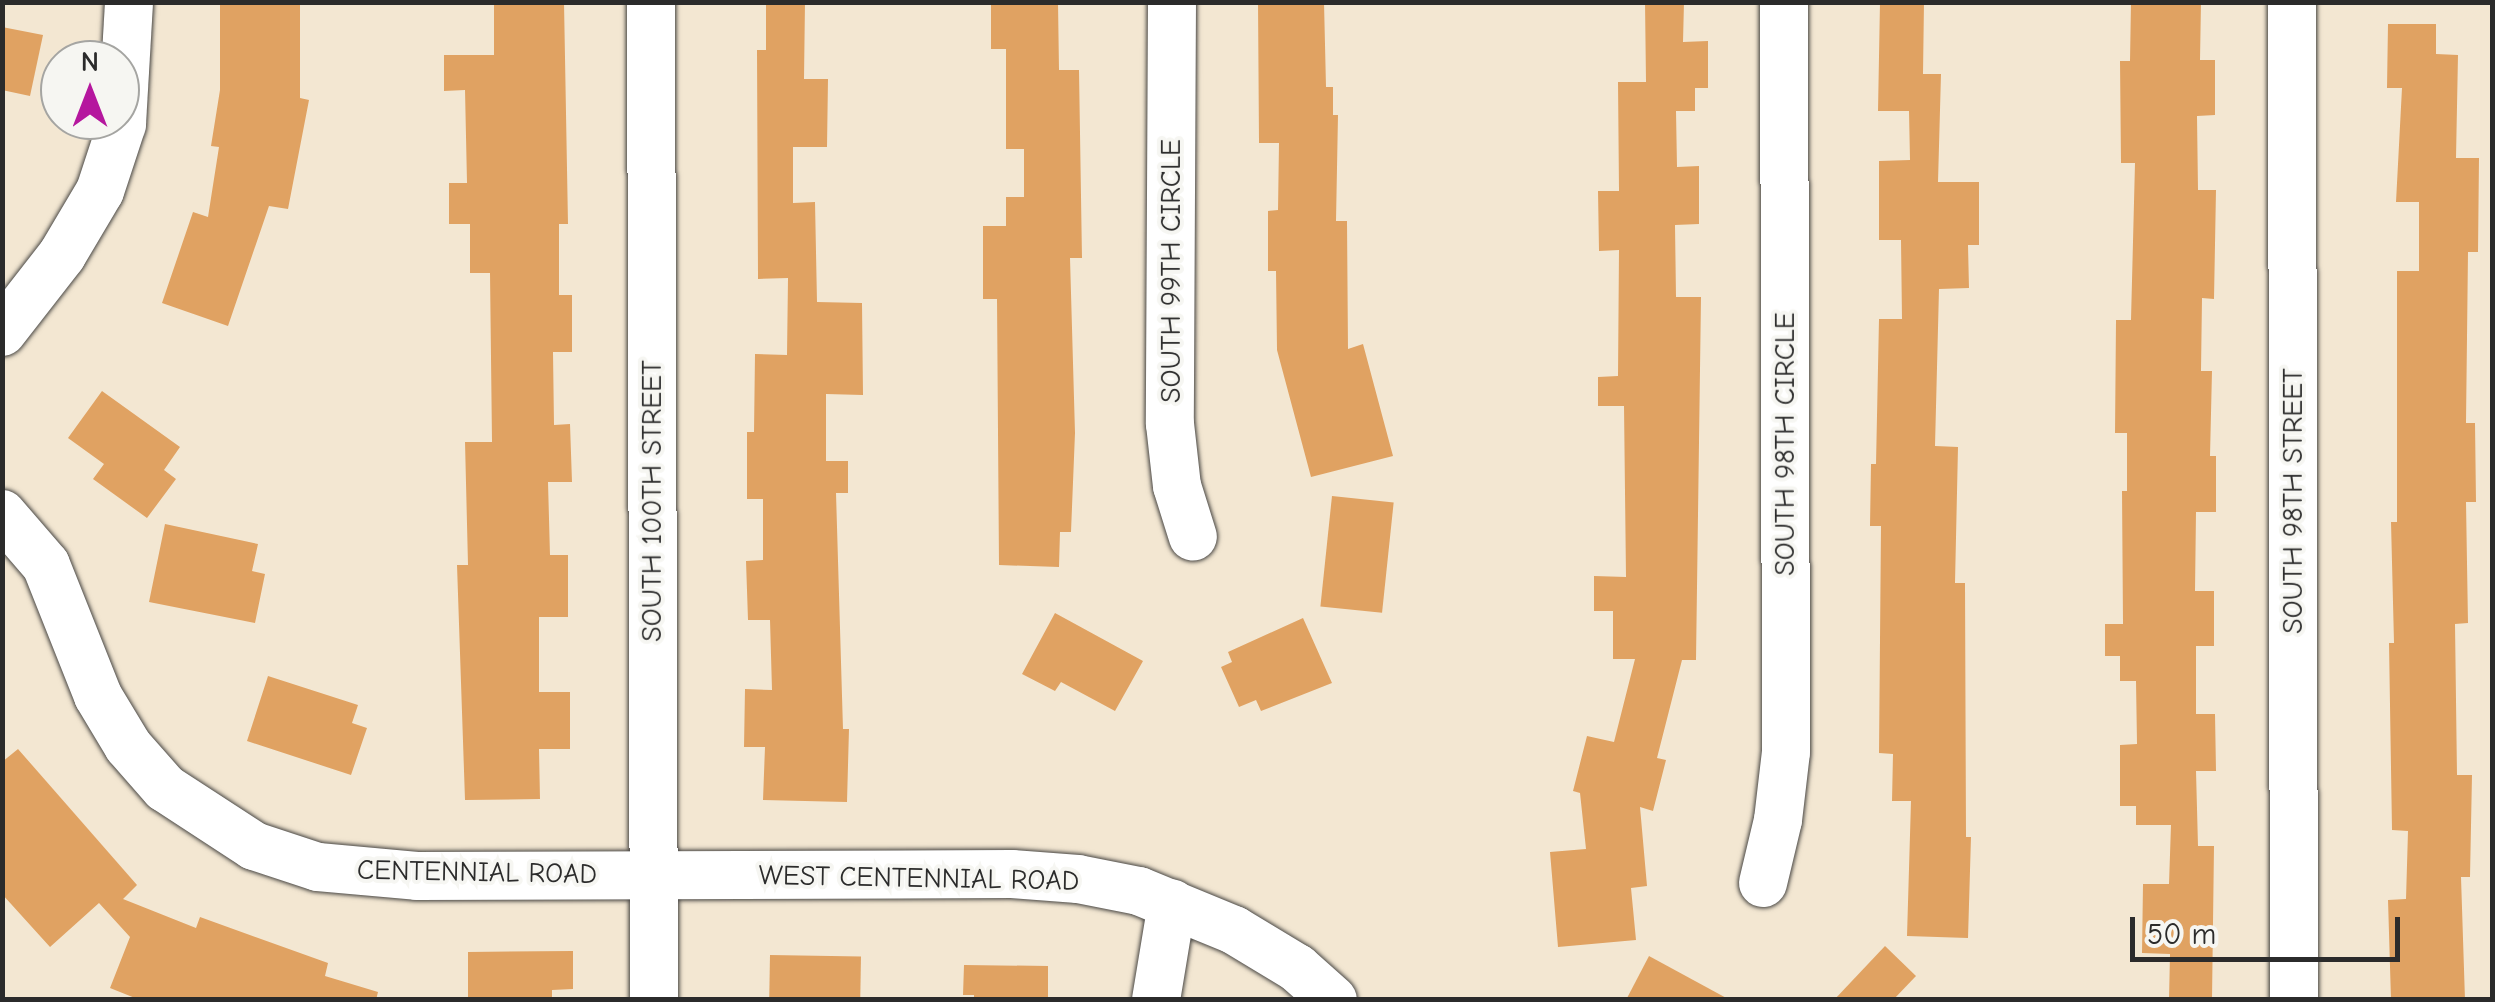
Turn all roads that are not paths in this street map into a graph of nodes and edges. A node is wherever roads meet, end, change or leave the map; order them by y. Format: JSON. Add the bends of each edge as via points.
{"nodes":[{"id":1,"x":128,"y":2,"type":"edge"},
{"id":2,"x":651,"y":2,"type":"edge"},
{"id":3,"x":1172,"y":2,"type":"edge"},
{"id":4,"x":1784,"y":2,"type":"edge"},
{"id":5,"x":2292,"y":2,"type":"edge"},
{"id":6,"x":2,"y":332,"type":"edge"},
{"id":7,"x":2,"y":514,"type":"edge"},
{"id":8,"x":1193,"y":537,"type":"dead end"},
{"id":9,"x":653,"y":874,"type":"junction"},
{"id":10,"x":1763,"y":883,"type":"dead end"},
{"id":11,"x":1172,"y":903,"type":"junction"},
{"id":12,"x":654,"y":1000,"type":"edge"},
{"id":13,"x":1156,"y":1000,"type":"edge"},
{"id":14,"x":1333,"y":1000,"type":"edge"},
{"id":15,"x":2294,"y":1000,"type":"edge"}],
"edges":[{"from":1,"to":6,"type":"street","via":[[122,124],[100,191]]},
{"from":2,"to":9,"type":"street","name":"SOUTH 100TH STREET"},
{"from":3,"to":8,"type":"street","name":"SOUTH 99TH CIRCLE","via":[[1170,424],[1177,486]]},
{"from":4,"to":10,"type":"street","name":"SOUTH 98TH CIRCLE","via":[[1786,752]]},
{"from":5,"to":15,"type":"street","name":"SOUTH 98TH STREET"},
{"from":7,"to":9,"type":"street","name":"CENTENNIAL ROAD","via":[[46,566],[98,696],[128,746],[165,788],[254,846],[318,867],[374,874]]},
{"from":9,"to":11,"type":"street","name":"WEST CENTENNIAL ROAD","via":[[1044,875],[1109,884]]},
{"from":9,"to":12,"type":"street","name":"SOUTH 100TH STREET"},
{"from":11,"to":13,"type":"street"},
{"from":11,"to":14,"type":"street","name":"WEST CENTENNIAL ROAD","via":[[1259,942]]}]}
